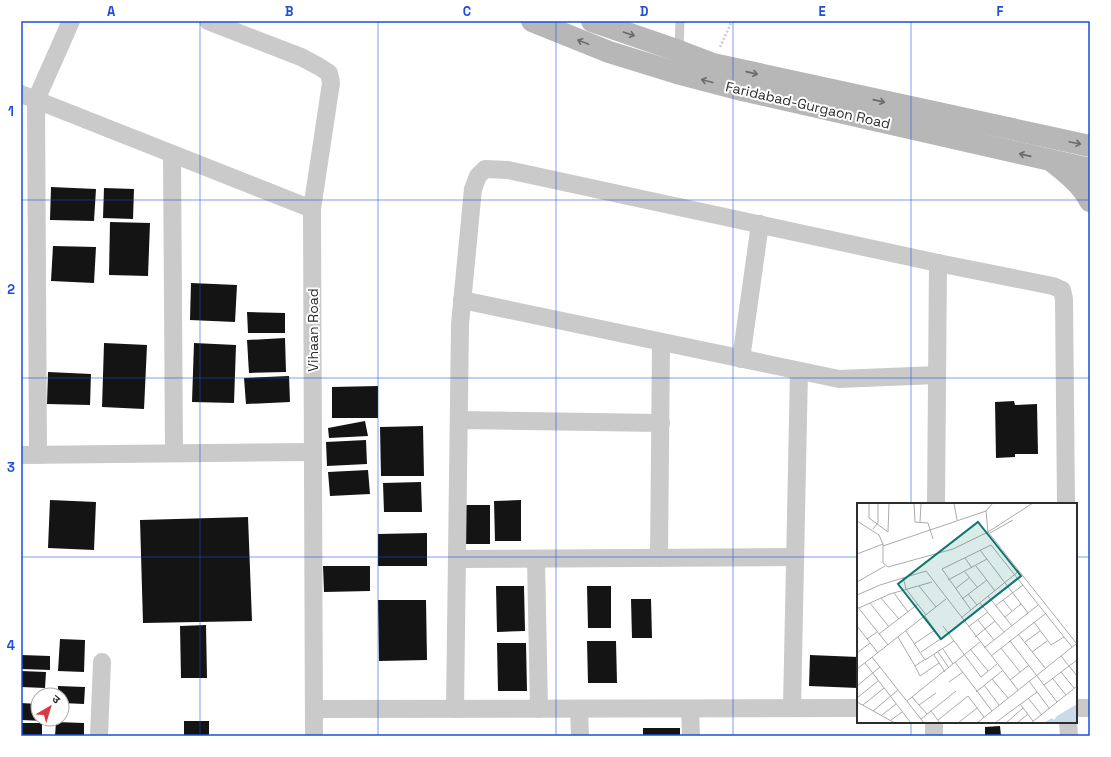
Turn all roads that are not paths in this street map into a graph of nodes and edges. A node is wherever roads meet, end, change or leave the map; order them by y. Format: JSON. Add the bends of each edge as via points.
{"nodes":[{"id":1,"x":71,"y":21,"type":"edge"},
{"id":2,"x":208,"y":21,"type":"edge"},
{"id":3,"x":532,"y":21,"type":"edge"},
{"id":4,"x":592,"y":21,"type":"edge"},
{"id":5,"x":680,"y":21,"type":"edge"},
{"id":6,"x":678,"y":62,"type":"junction"},
{"id":7,"x":28,"y":97,"type":"edge"},
{"id":8,"x":1090,"y":146,"type":"edge"},
{"id":9,"x":172,"y":154,"type":"junction"},
{"id":10,"x":1052,"y":161,"type":"junction"},
{"id":11,"x":1090,"y":169,"type":"edge"},
{"id":12,"x":1090,"y":202,"type":"edge"},
{"id":13,"x":312,"y":209,"type":"junction"},
{"id":14,"x":760,"y":224,"type":"junction"},
{"id":15,"x":938,"y":263,"type":"junction"},
{"id":16,"x":462,"y":300,"type":"junction"},
{"id":17,"x":29,"y":304,"type":"edge"},
{"id":18,"x":661,"y":342,"type":"junction"},
{"id":19,"x":741,"y":359,"type":"junction"},
{"id":20,"x":799,"y":371,"type":"junction"},
{"id":21,"x":937,"y":375,"type":"junction"},
{"id":22,"x":459,"y":420,"type":"junction"},
{"id":23,"x":661,"y":423,"type":"junction"},
{"id":24,"x":313,"y":452,"type":"junction"},
{"id":25,"x":174,"y":453,"type":"junction"},
{"id":26,"x":29,"y":455,"type":"edge"},
{"id":27,"x":936,"y":503,"type":"edge"},
{"id":28,"x":1066,"y":503,"type":"edge"},
{"id":29,"x":795,"y":557,"type":"junction"},
{"id":30,"x":659,"y":558,"type":"junction"},
{"id":31,"x":457,"y":559,"type":"junction"},
{"id":32,"x":536,"y":559,"type":"junction"},
{"id":33,"x":102,"y":662,"type":"dead end"},
{"id":34,"x":690,"y":708,"type":"junction"},
{"id":35,"x":792,"y":708,"type":"junction"},
{"id":36,"x":857,"y":708,"type":"edge"},
{"id":37,"x":1077,"y":708,"type":"edge"},
{"id":38,"x":1090,"y":708,"type":"edge"},
{"id":39,"x":314,"y":709,"type":"junction"},
{"id":40,"x":455,"y":709,"type":"junction"},
{"id":41,"x":540,"y":709,"type":"junction"},
{"id":42,"x":579,"y":709,"type":"junction"},
{"id":43,"x":934,"y":723,"type":"edge"},
{"id":44,"x":1068,"y":723,"type":"edge"},
{"id":45,"x":99,"y":736,"type":"edge"},
{"id":46,"x":314,"y":736,"type":"edge"},
{"id":47,"x":580,"y":736,"type":"edge"},
{"id":48,"x":691,"y":736,"type":"edge"},
{"id":49,"x":934,"y":736,"type":"edge"},
{"id":50,"x":1069,"y":736,"type":"edge"}],
"edges":[{"from":1,"to":7,"type":"street"},
{"from":2,"to":13,"type":"street","name":"Vihaan Road","via":[[300,57],[329,73],[331,82]]},
{"from":6,"to":3,"type":"main road","name":"Faridabad-Gurgaon Road","one_way":true,"via":[[609,52]]},
{"from":4,"to":6,"type":"main road","name":"Faridabad-Gurgaon Road","one_way":true},
{"from":5,"to":6,"type":"lane"},
{"from":6,"to":8,"type":"main road","name":"Faridabad-Gurgaon Road","one_way":true,"via":[[713,64]]},
{"from":10,"to":6,"type":"main road","name":"Faridabad-Gurgaon Road","one_way":true,"via":[[742,90]]},
{"from":7,"to":9,"type":"street"},
{"from":7,"to":17,"type":"street"},
{"from":9,"to":13,"type":"street"},
{"from":9,"to":25,"type":"street"},
{"from":10,"to":11,"type":"main road","name":"Faridabad-Gurgaon Road"},
{"from":10,"to":12,"type":"main road","via":[[1068,174]]},
{"from":13,"to":24,"type":"street","name":"Vihaan Road"},
{"from":14,"to":15,"type":"street"},
{"from":14,"to":16,"type":"street","via":[[508,170],[485,169],[478,176],[473,189]]},
{"from":14,"to":19,"type":"street"},
{"from":15,"to":21,"type":"street"},
{"from":15,"to":28,"type":"street","via":[[1062,290]]},
{"from":16,"to":18,"type":"street"},
{"from":16,"to":22,"type":"street"},
{"from":17,"to":26,"type":"street"},
{"from":18,"to":19,"type":"street"},
{"from":18,"to":23,"type":"street"},
{"from":19,"to":20,"type":"street"},
{"from":20,"to":21,"type":"street","via":[[839,379]]},
{"from":20,"to":29,"type":"street"},
{"from":21,"to":27,"type":"street"},
{"from":22,"to":23,"type":"street"},
{"from":22,"to":31,"type":"street"},
{"from":23,"to":30,"type":"street"},
{"from":24,"to":25,"type":"street"},
{"from":24,"to":39,"type":"street","name":"Vihaan Road"},
{"from":25,"to":26,"type":"street"},
{"from":29,"to":30,"type":"street"},
{"from":29,"to":35,"type":"street"},
{"from":30,"to":32,"type":"street"},
{"from":31,"to":32,"type":"street"},
{"from":31,"to":40,"type":"street"},
{"from":32,"to":41,"type":"street"},
{"from":33,"to":45,"type":"street"},
{"from":34,"to":35,"type":"street"},
{"from":34,"to":42,"type":"street"},
{"from":34,"to":48,"type":"street"},
{"from":35,"to":36,"type":"street"},
{"from":37,"to":38,"type":"street"},
{"from":39,"to":40,"type":"street"},
{"from":39,"to":46,"type":"street","name":"Vihaan Road"},
{"from":40,"to":41,"type":"street"},
{"from":41,"to":42,"type":"street"},
{"from":42,"to":47,"type":"street"},
{"from":43,"to":49,"type":"street"},
{"from":44,"to":50,"type":"street"}]}
